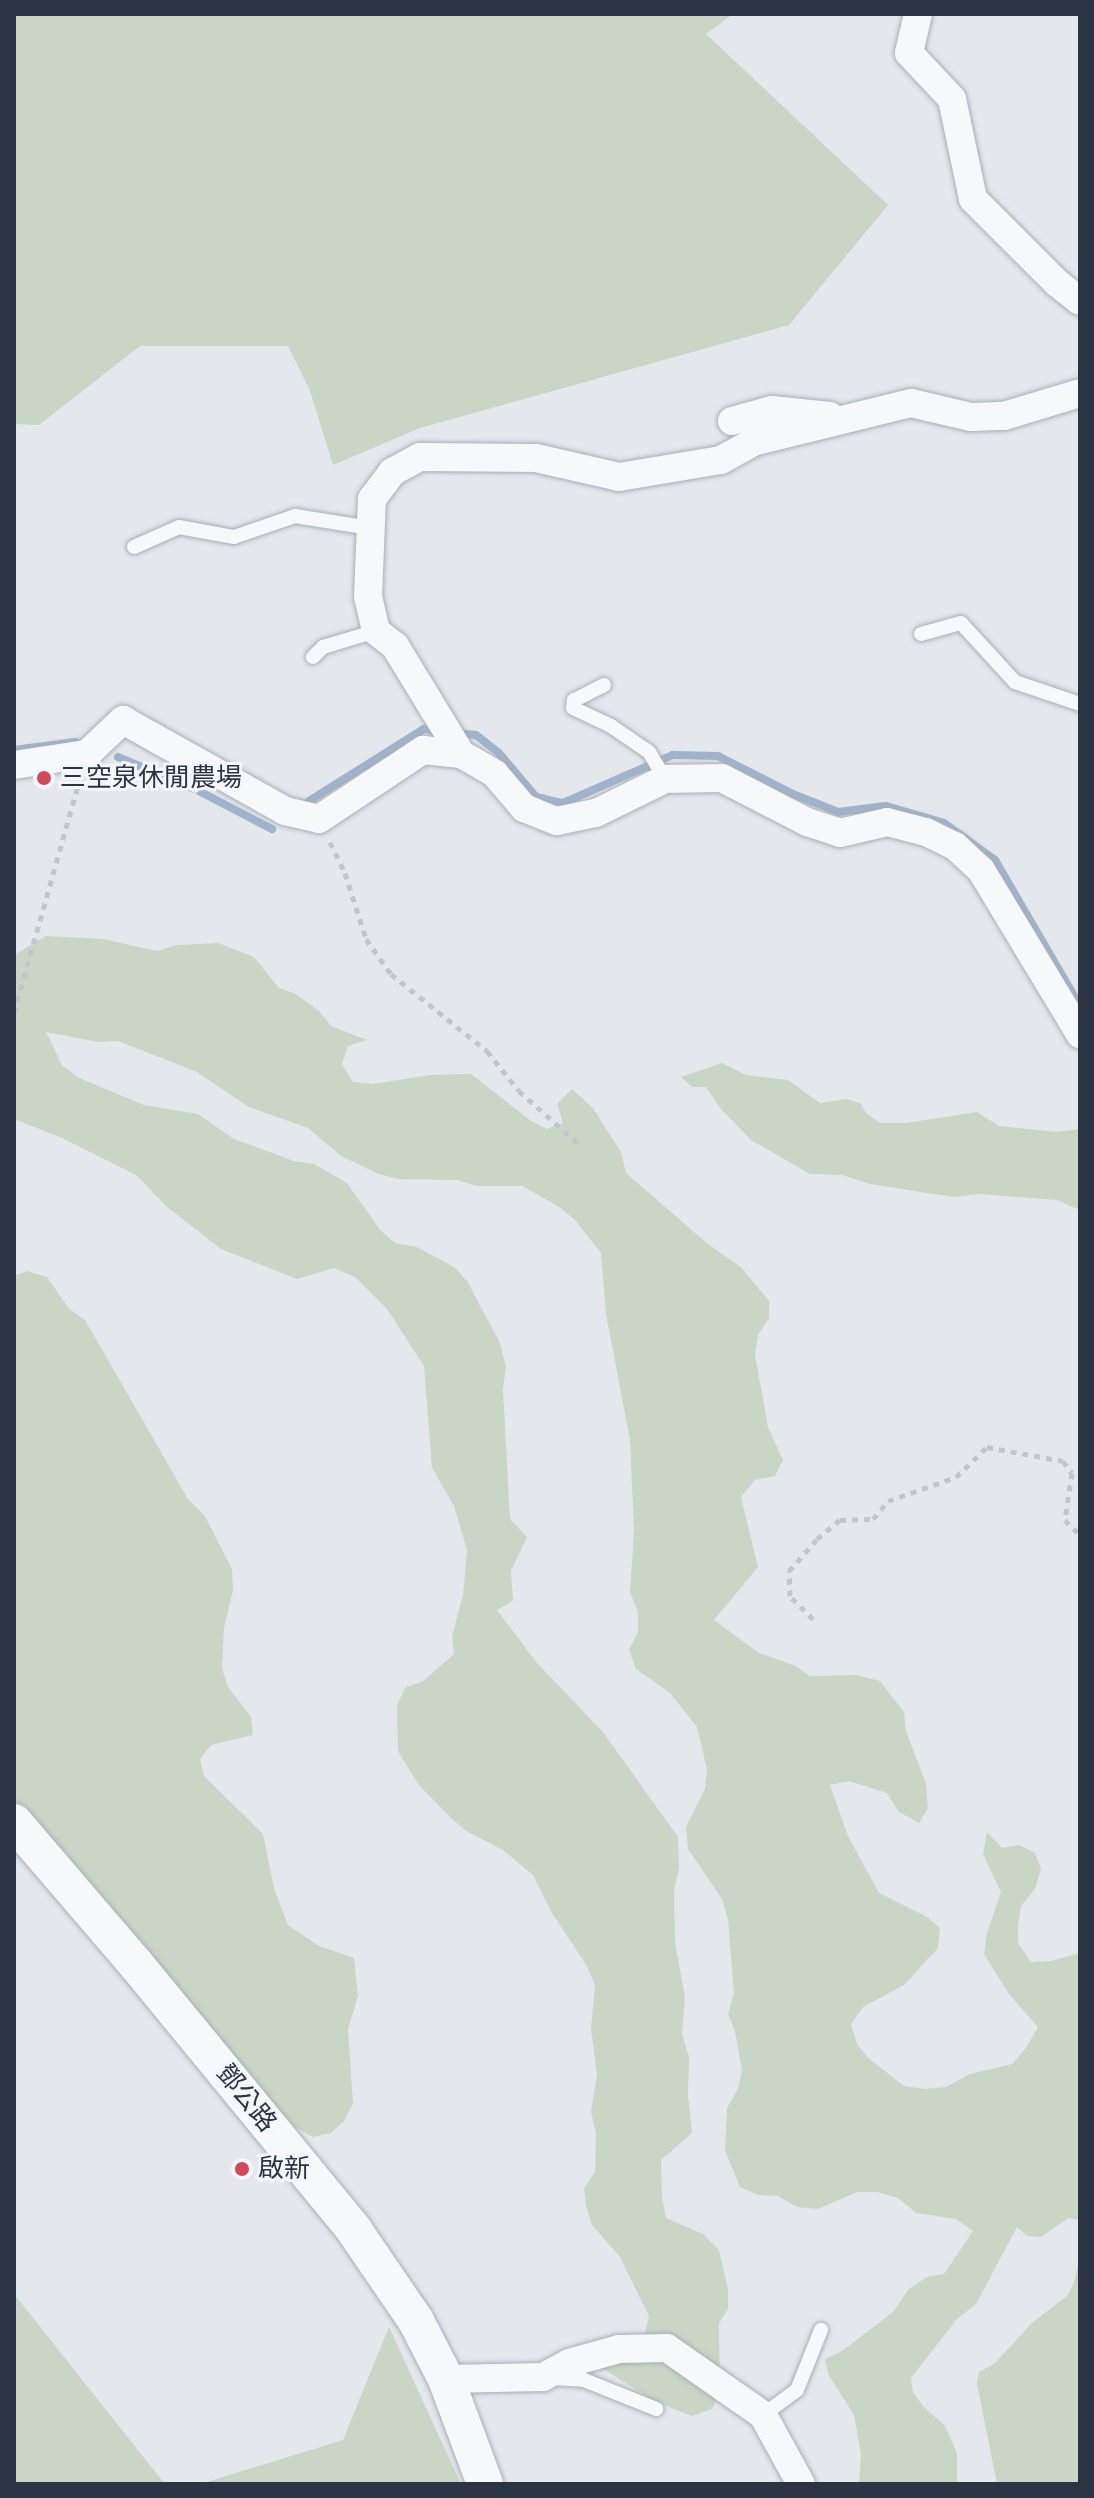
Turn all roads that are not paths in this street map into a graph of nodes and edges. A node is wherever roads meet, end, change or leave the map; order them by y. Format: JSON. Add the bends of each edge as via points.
{"nodes":[{"id":1,"x":918,"y":14,"type":"edge"},
{"id":2,"x":1080,"y":301,"type":"edge"},
{"id":3,"x":1080,"y":393,"type":"edge"},
{"id":4,"x":854,"y":418,"type":"junction"},
{"id":5,"x":732,"y":421,"type":"dead end"},
{"id":6,"x":370,"y":528,"type":"junction"},
{"id":7,"x":134,"y":547,"type":"dead end"},
{"id":8,"x":376,"y":631,"type":"junction"},
{"id":9,"x":921,"y":634,"type":"dead end"},
{"id":10,"x":313,"y":657,"type":"dead end"},
{"id":11,"x":604,"y":685,"type":"dead end"},
{"id":12,"x":1080,"y":704,"type":"edge"},
{"id":13,"x":461,"y":754,"type":"junction"},
{"id":14,"x":14,"y":765,"type":"edge"},
{"id":15,"x":665,"y":779,"type":"junction"},
{"id":16,"x":1080,"y":1034,"type":"edge"},
{"id":17,"x":14,"y":1822,"type":"edge"},
{"id":18,"x":821,"y":2330,"type":"dead end"},
{"id":19,"x":543,"y":2377,"type":"junction"},
{"id":20,"x":446,"y":2379,"type":"junction"},
{"id":21,"x":656,"y":2409,"type":"dead end"},
{"id":22,"x":763,"y":2415,"type":"junction"},
{"id":23,"x":485,"y":2484,"type":"edge"},
{"id":24,"x":801,"y":2484,"type":"edge"}],
"edges":[{"from":1,"to":2,"type":"street","via":[[909,53],[952,99],[973,199]]},
{"from":3,"to":4,"type":"street","via":[[1004,416],[971,417],[911,403]]},
{"from":4,"to":5,"type":"street","via":[[772,410]]},
{"from":4,"to":6,"type":"street","via":[[753,442],[721,460],[619,477],[536,458],[420,457],[392,472],[372,499]]},
{"from":6,"to":7,"type":"lane","via":[[295,516],[234,537],[179,527]]},
{"from":6,"to":8,"type":"street","via":[[368,597]]},
{"from":8,"to":10,"type":"lane","via":[[323,647]]},
{"from":8,"to":13,"type":"street","via":[[395,646]]},
{"from":9,"to":12,"type":"lane","via":[[961,623],[1015,682]]},
{"from":11,"to":15,"type":"lane","via":[[574,700],[573,708],[649,752]]},
{"from":13,"to":14,"type":"street","via":[[423,750],[319,819],[285,811],[123,720],[87,754]]},
{"from":13,"to":15,"type":"street","via":[[495,774],[524,808],[557,821],[596,813]]},
{"from":15,"to":16,"type":"street","via":[[722,778],[840,833],[887,822],[955,846],[981,870]]},
{"from":17,"to":20,"type":"street","name":"鄧公路","via":[[354,2230],[416,2321]]},
{"from":18,"to":22,"type":"lane","via":[[797,2390]]},
{"from":19,"to":20,"type":"street"},
{"from":19,"to":21,"type":"lane","via":[[584,2380]]},
{"from":19,"to":22,"type":"street","via":[[569,2363],[619,2349],[667,2348]]},
{"from":20,"to":23,"type":"street","name":"鄧公路"},
{"from":22,"to":24,"type":"street"}]}
